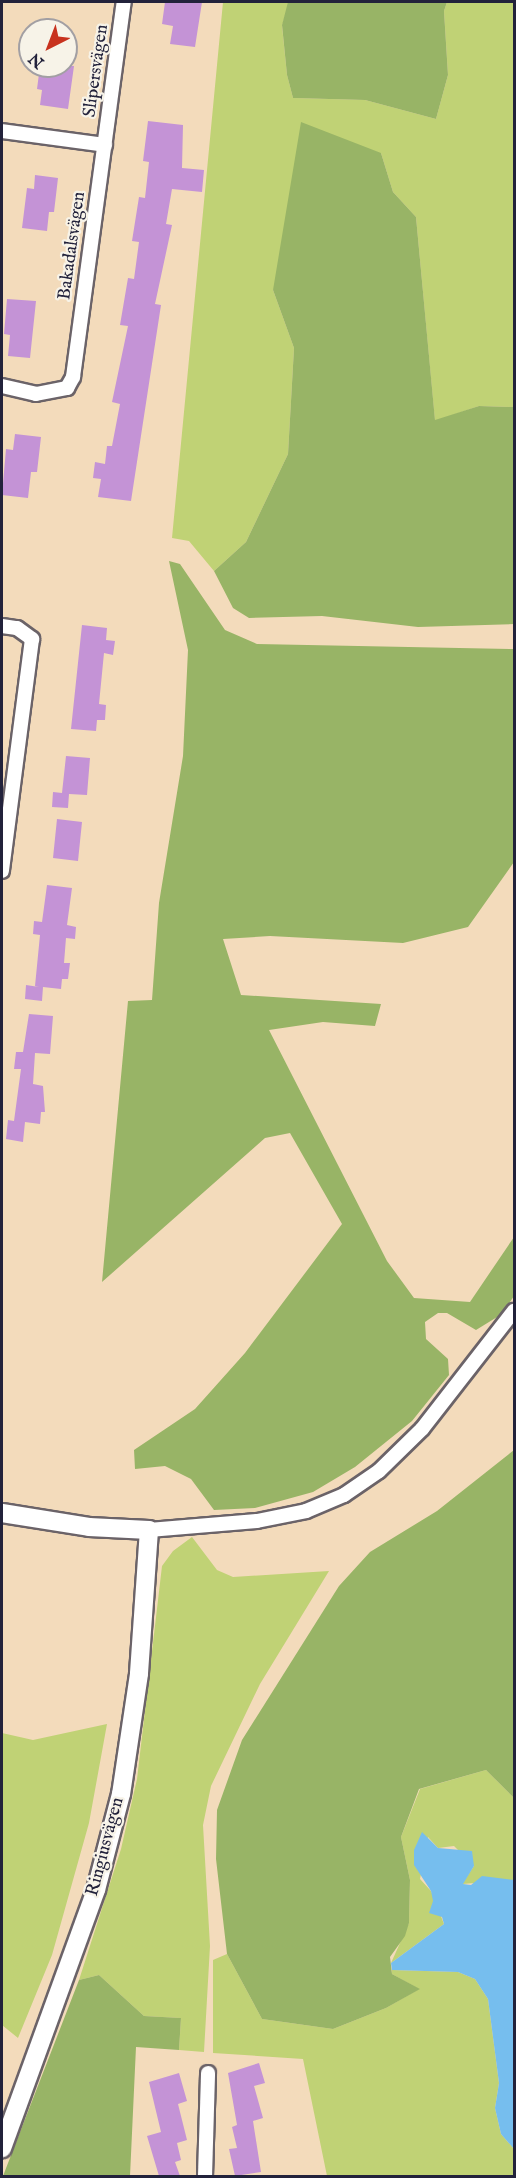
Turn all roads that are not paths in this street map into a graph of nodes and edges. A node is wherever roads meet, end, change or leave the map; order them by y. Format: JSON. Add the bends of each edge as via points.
{"nodes":[{"id":1,"x":124,"y":2,"type":"edge"},
{"id":2,"x":2,"y":131,"type":"edge"},
{"id":3,"x":105,"y":145,"type":"junction"},
{"id":4,"x":2,"y":386,"type":"edge"},
{"id":5,"x":2,"y":626,"type":"edge"},
{"id":6,"x":2,"y":871,"type":"edge"},
{"id":7,"x":514,"y":1311,"type":"edge"},
{"id":8,"x":2,"y":1513,"type":"edge"},
{"id":9,"x":149,"y":1530,"type":"junction"},
{"id":10,"x":208,"y":2073,"type":"dead end"},
{"id":11,"x":2,"y":2148,"type":"edge"},
{"id":12,"x":205,"y":2176,"type":"edge"}],
"edges":[{"from":1,"to":3,"type":"street","name":"Slipersvägen"},
{"from":2,"to":3,"type":"street"},
{"from":3,"to":4,"type":"street","name":"Bakadalsvägen","via":[[73,377],[67,388],[36,394]]},
{"from":5,"to":6,"type":"street","via":[[17,628],[32,639]]},
{"from":7,"to":9,"type":"street","via":[[422,1429],[379,1471],[344,1495],[306,1510],[257,1521]]},
{"from":8,"to":9,"type":"street","via":[[88,1527]]},
{"from":9,"to":11,"type":"street","name":"Ringiusvägen","via":[[139,1674],[121,1794],[96,1890]]},
{"from":10,"to":12,"type":"street"}]}
